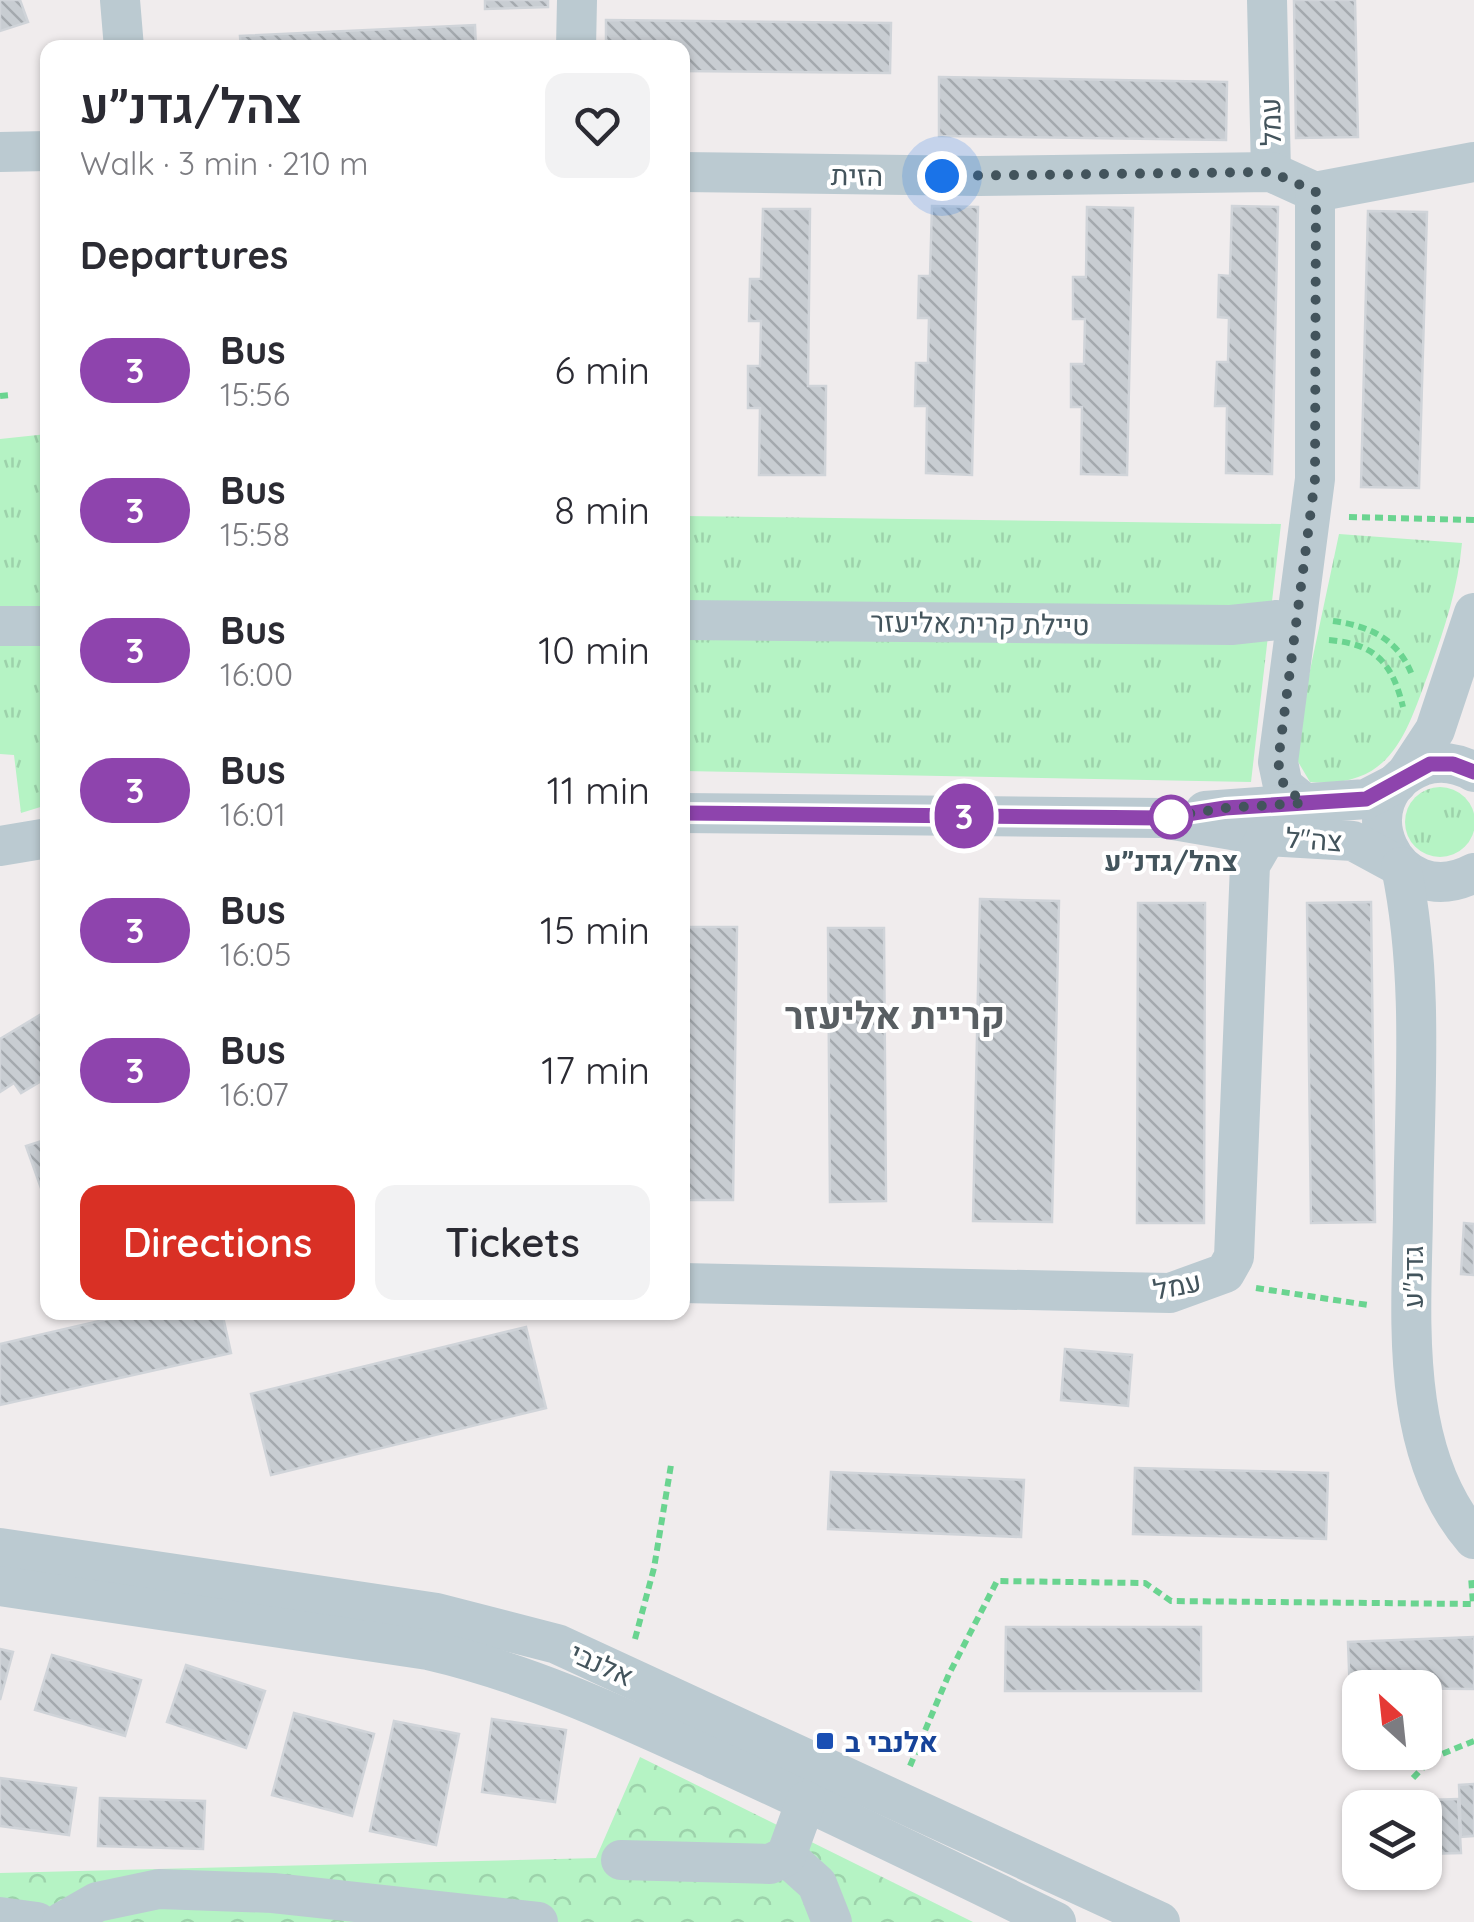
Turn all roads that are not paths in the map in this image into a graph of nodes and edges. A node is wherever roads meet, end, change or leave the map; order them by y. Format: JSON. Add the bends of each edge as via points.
{"nodes":[{"id":1,"x":120,"y":0,"type":"edge"},
{"id":2,"x":577,"y":0,"type":"edge"},
{"id":3,"x":1267,"y":0,"type":"edge"},
{"id":4,"x":123,"y":40,"type":"edge"},
{"id":5,"x":576,"y":40,"type":"edge"},
{"id":6,"x":40,"y":151,"type":"edge"},
{"id":7,"x":0,"y":152,"type":"edge"},
{"id":8,"x":1474,"y":162,"type":"edge"},
{"id":9,"x":690,"y":172,"type":"edge"},
{"id":10,"x":1271,"y":172,"type":"junction"},
{"id":11,"x":1316,"y":192,"type":"junction"},
{"id":12,"x":1474,"y":613,"type":"edge"},
{"id":13,"x":1297,"y":619,"type":"road end"},
{"id":14,"x":690,"y":620,"type":"edge"},
{"id":15,"x":0,"y":626,"type":"edge"},
{"id":16,"x":40,"y":626,"type":"edge"},
{"id":17,"x":1474,"y":772,"type":"edge"},
{"id":18,"x":1402,"y":779,"type":"junction"},
{"id":19,"x":1304,"y":803,"type":"junction"},
{"id":20,"x":690,"y":813,"type":"edge"},
{"id":21,"x":1162,"y":818,"type":"junction"},
{"id":22,"x":1267,"y":836,"type":"junction"},
{"id":23,"x":40,"y":839,"type":"edge"},
{"id":24,"x":0,"y":846,"type":"edge"},
{"id":25,"x":1401,"y":867,"type":"junction"},
{"id":26,"x":1471,"y":875,"type":"edge"},
{"id":27,"x":1415,"y":1001,"type":"junction"},
{"id":28,"x":690,"y":1283,"type":"edge"},
{"id":29,"x":0,"y":1548,"type":"edge"},
{"id":30,"x":1473,"y":1558,"type":"edge"},
{"id":31,"x":0,"y":1586,"type":"edge"},
{"id":32,"x":806,"y":1801,"type":"junction"},
{"id":33,"x":786,"y":1856,"type":"junction"},
{"id":34,"x":621,"y":1860,"type":"dead end"},
{"id":35,"x":0,"y":1916,"type":"edge"},
{"id":36,"x":36,"y":1922,"type":"edge"},
{"id":37,"x":62,"y":1922,"type":"edge"},
{"id":38,"x":538,"y":1922,"type":"edge"},
{"id":39,"x":832,"y":1922,"type":"edge"},
{"id":40,"x":1056,"y":1922,"type":"edge"},
{"id":41,"x":1160,"y":1922,"type":"edge"}],
"edges":[{"from":1,"to":4,"type":"street"},
{"from":2,"to":5,"type":"street"},
{"from":3,"to":10,"type":"street","name":"עמל"},
{"from":6,"to":7,"type":"street"},
{"from":8,"to":11,"type":"street"},
{"from":9,"to":10,"type":"street","name":"הזית"},
{"from":10,"to":11,"type":"street","name":"עמל"},
{"from":11,"to":19,"type":"street","via":[[1315,479],[1278,762],[1284,786]]},
{"from":12,"to":18,"type":"street","name":"גדנ\"ע","via":[[1433,736]]},
{"from":13,"to":14,"type":"street","name":"טיילת קרית אליעזר","via":[[1231,625]]},
{"from":15,"to":16,"type":"street"},
{"from":17,"to":18,"type":"street","name":"צה\"ל","via":[[1438,763]]},
{"from":18,"to":19,"type":"street","name":"צה\"ל","via":[[1366,799]]},
{"from":18,"to":25,"type":"street","name":"גדנ\"ע","via":[[1383,809],[1382,825],[1384,842]]},
{"from":19,"to":21,"type":"street","name":"צה\"ל"},
{"from":20,"to":21,"type":"street","name":"צה\"ל"},
{"from":21,"to":22,"type":"street","name":"צה\"ל"},
{"from":22,"to":25,"type":"street","name":"צה\"ל","via":[[1353,841]]},
{"from":22,"to":28,"type":"street","name":"עמל","via":[[1250,866],[1234,1257],[1225,1273],[1170,1292]]},
{"from":23,"to":24,"type":"street"},
{"from":25,"to":26,"type":"street","name":"צה\"ל","via":[[1429,882]]},
{"from":25,"to":27,"type":"street","name":"גדנ\"ע"},
{"from":26,"to":27,"type":"street","name":"גדנ\"ע","via":[[1449,891]]},
{"from":27,"to":30,"type":"street","name":"גדנ\"ע","via":[[1413,1370],[1425,1438]]},
{"from":29,"to":41,"type":"street","name":"אלנבי","via":[[437,1613],[558,1644]]},
{"from":31,"to":32,"type":"street","name":"אלנבי","via":[[489,1664],[540,1680]]},
{"from":32,"to":33,"type":"street"},
{"from":32,"to":40,"type":"street","name":"אלנבי"},
{"from":33,"to":34,"type":"street","via":[[770,1864]]},
{"from":33,"to":39,"type":"street","via":[[817,1884]]},
{"from":35,"to":36,"type":"street"},
{"from":37,"to":38,"type":"street","via":[[97,1902],[158,1889],[274,1893]]}]}
